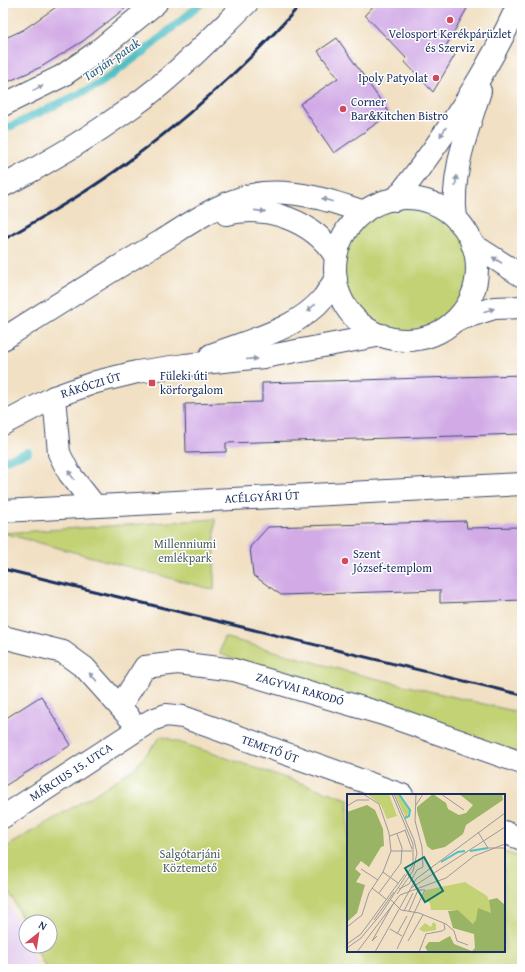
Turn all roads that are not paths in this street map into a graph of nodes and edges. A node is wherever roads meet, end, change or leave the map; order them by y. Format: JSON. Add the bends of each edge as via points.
{"nodes":[{"id":1,"x":156,"y":3,"type":"edge"},
{"id":2,"x":247,"y":3,"type":"edge"},
{"id":3,"x":519,"y":3,"type":"edge"},
{"id":4,"x":488,"y":65,"type":"junction"},
{"id":5,"x":3,"y":105,"type":"edge"},
{"id":6,"x":3,"y":186,"type":"edge"},
{"id":7,"x":395,"y":200,"type":"junction"},
{"id":8,"x":364,"y":212,"type":"junction"},
{"id":9,"x":456,"y":219,"type":"junction"},
{"id":10,"x":182,"y":229,"type":"junction"},
{"id":11,"x":472,"y":244,"type":"junction"},
{"id":12,"x":336,"y":257,"type":"junction"},
{"id":13,"x":522,"y":276,"type":"edge"},
{"id":14,"x":336,"y":279,"type":"junction"},
{"id":15,"x":522,"y":307,"type":"edge"},
{"id":16,"x":457,"y":320,"type":"junction"},
{"id":17,"x":382,"y":335,"type":"junction"},
{"id":18,"x":3,"y":339,"type":"edge"},
{"id":19,"x":185,"y":365,"type":"junction"},
{"id":20,"x":54,"y":397,"type":"junction"},
{"id":21,"x":3,"y":424,"type":"edge"},
{"id":22,"x":522,"y":484,"type":"edge"},
{"id":23,"x":95,"y":506,"type":"junction"},
{"id":24,"x":3,"y":511,"type":"edge"},
{"id":25,"x":3,"y":637,"type":"edge"},
{"id":26,"x":120,"y":706,"type":"junction"},
{"id":27,"x":140,"y":728,"type":"junction"},
{"id":28,"x":522,"y":763,"type":"edge"},
{"id":29,"x":399,"y":794,"type":"edge"},
{"id":30,"x":3,"y":816,"type":"edge"},
{"id":31,"x":505,"y":832,"type":"edge"},
{"id":32,"x":522,"y":839,"type":"edge"}],
"edges":[{"from":5,"to":1,"type":"main road","one_way":true,"via":[[62,76],[94,54]]},
{"from":2,"to":6,"type":"main road","via":[[200,49],[133,106],[38,167]]},
{"from":3,"to":4,"type":"main road"},
{"from":4,"to":7,"type":"main road","one_way":true,"via":[[417,173]]},
{"from":9,"to":4,"type":"main road","one_way":true,"via":[[454,205],[461,150]]},
{"from":7,"to":8,"type":"main road","via":[[385,201]]},
{"from":7,"to":9,"type":"main road","via":[[408,198],[431,203]]},
{"from":8,"to":10,"type":"main road","one_way":true,"via":[[301,194],[262,193],[226,204]]},
{"from":8,"to":12,"type":"main road","via":[[347,229]]},
{"from":9,"to":11,"type":"main road","via":[[467,232]]},
{"from":10,"to":12,"type":"main road","one_way":true,"via":[[238,212],[267,212],[287,217],[304,226],[324,241]]},
{"from":10,"to":18,"type":"main road"},
{"from":13,"to":11,"type":"main road","one_way":true},
{"from":11,"to":16,"type":"main road","via":[[476,254],[477,278],[470,300]]},
{"from":12,"to":14,"type":"main road"},
{"from":14,"to":17,"type":"main road","via":[[340,297],[352,316],[371,331]]},
{"from":14,"to":19,"type":"main road","one_way":true,"via":[[324,297],[286,326]]},
{"from":16,"to":15,"type":"main road","one_way":true,"via":[[494,308]]},
{"from":16,"to":17,"type":"main road","via":[[438,333],[416,340],[393,339]]},
{"from":19,"to":17,"type":"main road","one_way":true,"via":[[264,357]]},
{"from":19,"to":20,"type":"main road","name":"RÁKÓCZI ÚT","via":[[96,382]]},
{"from":20,"to":21,"type":"main road","name":"RÁKÓCZI ÚT"},
{"from":23,"to":20,"type":"main road","one_way":true,"via":[[69,473],[59,453]]},
{"from":22,"to":23,"type":"main road","name":"ACÉLGYÁRI ÚT"},
{"from":23,"to":24,"type":"main road","name":"ACÉLGYÁRI ÚT"},
{"from":26,"to":25,"type":"main road","one_way":true,"via":[[85,668],[63,652]]},
{"from":26,"to":27,"type":"main road"},
{"from":26,"to":28,"type":"main road","name":"ZAGYVAI RAKODÓ","via":[[145,667],[178,663],[234,670],[383,714]]},
{"from":27,"to":29,"type":"main road","name":"TEMETŐ ÚT","via":[[166,715],[183,717]]},
{"from":27,"to":30,"type":"main road","name":"MÁRCIUS 15. UTCA"},
{"from":31,"to":32,"type":"main road"}]}
